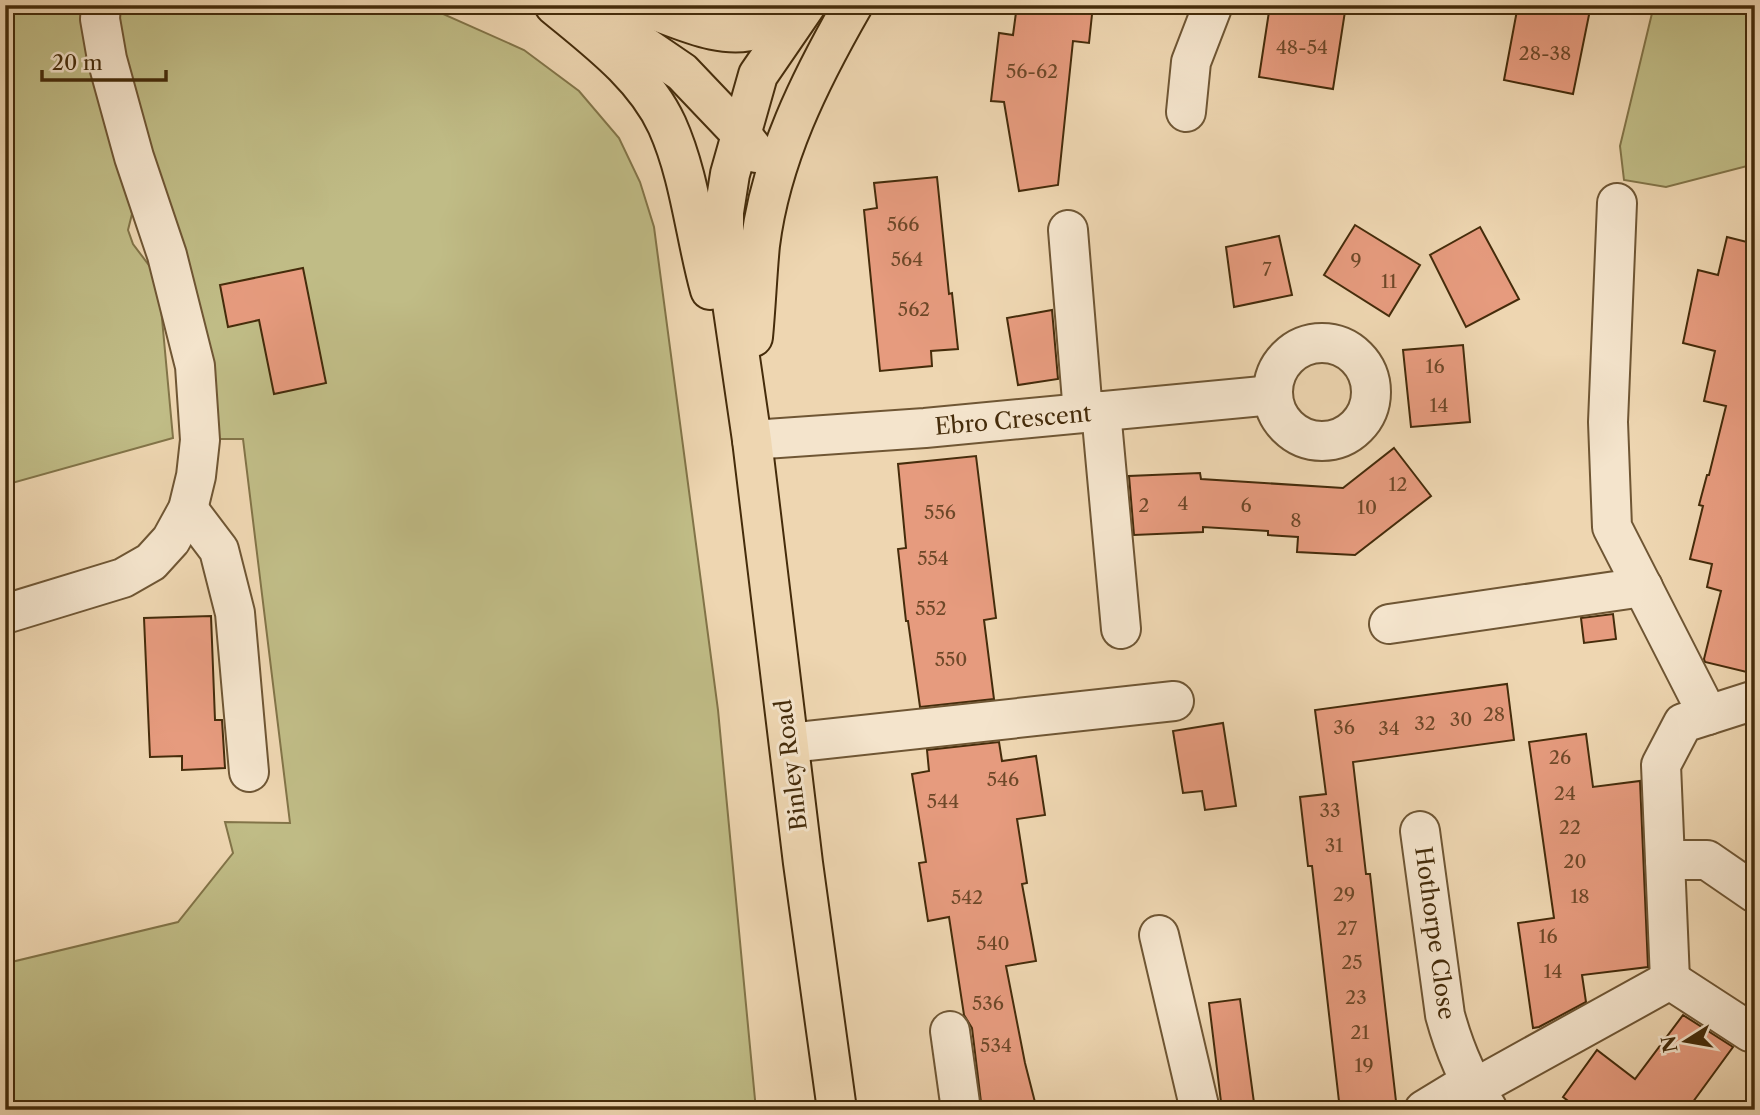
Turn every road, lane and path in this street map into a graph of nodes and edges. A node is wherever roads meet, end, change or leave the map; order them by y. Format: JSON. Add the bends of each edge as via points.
{"nodes":[{"id":1,"x":101,"y":5,"type":"edge"},
{"id":2,"x":554,"y":5,"type":"edge"},
{"id":3,"x":583,"y":5,"type":"edge"},
{"id":4,"x":640,"y":5,"type":"edge"},
{"id":5,"x":797,"y":5,"type":"edge"},
{"id":6,"x":806,"y":5,"type":"edge"},
{"id":7,"x":853,"y":5,"type":"edge"},
{"id":8,"x":1213,"y":5,"type":"edge"},
{"id":9,"x":1186,"y":112,"type":"dead end"},
{"id":10,"x":794,"y":116,"type":"junction"},
{"id":11,"x":667,"y":125,"type":"junction"},
{"id":12,"x":742,"y":135,"type":"junction"},
{"id":13,"x":771,"y":190,"type":"junction"},
{"id":14,"x":1617,"y":203,"type":"dead end"},
{"id":15,"x":1068,"y":230,"type":"dead end"},
{"id":16,"x":1273,"y":395,"type":"dead end"},
{"id":17,"x":1092,"y":412,"type":"junction"},
{"id":18,"x":750,"y":430,"type":"junction"},
{"id":19,"x":188,"y":509,"type":"junction"},
{"id":20,"x":1643,"y":586,"type":"junction"},
{"id":21,"x":5,"y":614,"type":"edge"},
{"id":22,"x":1389,"y":624,"type":"dead end"},
{"id":23,"x":1121,"y":629,"type":"dead end"},
{"id":24,"x":1755,"y":700,"type":"edge"},
{"id":25,"x":1174,"y":701,"type":"dead end"},
{"id":26,"x":1708,"y":715,"type":"junction"},
{"id":27,"x":789,"y":743,"type":"junction"},
{"id":28,"x":249,"y":772,"type":"dead end"},
{"id":29,"x":1420,"y":831,"type":"dead end"},
{"id":30,"x":1665,"y":860,"type":"junction"},
{"id":31,"x":1755,"y":893,"type":"edge"},
{"id":32,"x":1159,"y":934,"type":"dead end"},
{"id":33,"x":1670,"y":980,"type":"junction"},
{"id":34,"x":950,"y":1031,"type":"dead end"},
{"id":35,"x":1750,"y":1032,"type":"dead end"},
{"id":36,"x":1478,"y":1093,"type":"edge"},
{"id":37,"x":837,"y":1110,"type":"edge"},
{"id":38,"x":961,"y":1110,"type":"edge"},
{"id":39,"x":1200,"y":1110,"type":"edge"},
{"id":40,"x":1424,"y":1110,"type":"edge"}],
"edges":[{"from":1,"to":19,"type":"street","via":[[107,59],[167,255],[195,366],[200,440]]},
{"from":2,"to":11,"type":"main road","via":[[611,53]]},
{"from":3,"to":12,"type":"main road","via":[[682,72]]},
{"from":4,"to":5,"type":"main road","via":[[708,30],[737,34],[760,28]]},
{"from":6,"to":12,"type":"main road","name":"Binley Road","via":[[758,75]]},
{"from":7,"to":10,"type":"main road","name":"Binley Road"},
{"from":8,"to":9,"type":"street","via":[[1191,62]]},
{"from":10,"to":12,"type":"main road","via":[[773,131]]},
{"from":10,"to":13,"type":"main road","name":"Binley Road"},
{"from":11,"to":12,"type":"main road","via":[[698,138]]},
{"from":11,"to":18,"type":"main road"},
{"from":12,"to":13,"type":"main road","via":[[755,152]]},
{"from":12,"to":18,"type":"main road","name":"Binley Road","via":[[730,174],[724,248]]},
{"from":13,"to":18,"type":"main road","name":"Binley Road","via":[[761,244]]},
{"from":14,"to":20,"type":"street","via":[[1608,422],[1612,527]]},
{"from":15,"to":17,"type":"street"},
{"from":16,"to":17,"type":"street","name":"Ebro Crescent"},
{"from":17,"to":18,"type":"street","name":"Ebro Crescent","via":[[925,428]]},
{"from":17,"to":23,"type":"street"},
{"from":18,"to":27,"type":"main road","name":"Binley Road"},
{"from":19,"to":21,"type":"street","via":[[171,540],[151,562],[123,578]]},
{"from":19,"to":28,"type":"street","via":[[219,550],[235,613]]},
{"from":20,"to":22,"type":"street"},
{"from":20,"to":26,"type":"street"},
{"from":24,"to":26,"type":"street"},
{"from":25,"to":27,"type":"street"},
{"from":26,"to":30,"type":"street","via":[[1683,723],[1661,765]]},
{"from":27,"to":37,"type":"main road","name":"Binley Road"},
{"from":29,"to":36,"type":"street","name":"Hothorpe Close","via":[[1445,1015]]},
{"from":30,"to":31,"type":"street","via":[[1707,860]]},
{"from":30,"to":33,"type":"street"},
{"from":32,"to":39,"type":"street"},
{"from":33,"to":35,"type":"street"},
{"from":33,"to":36,"type":"street"},
{"from":34,"to":38,"type":"street"},
{"from":36,"to":40,"type":"street"}]}
